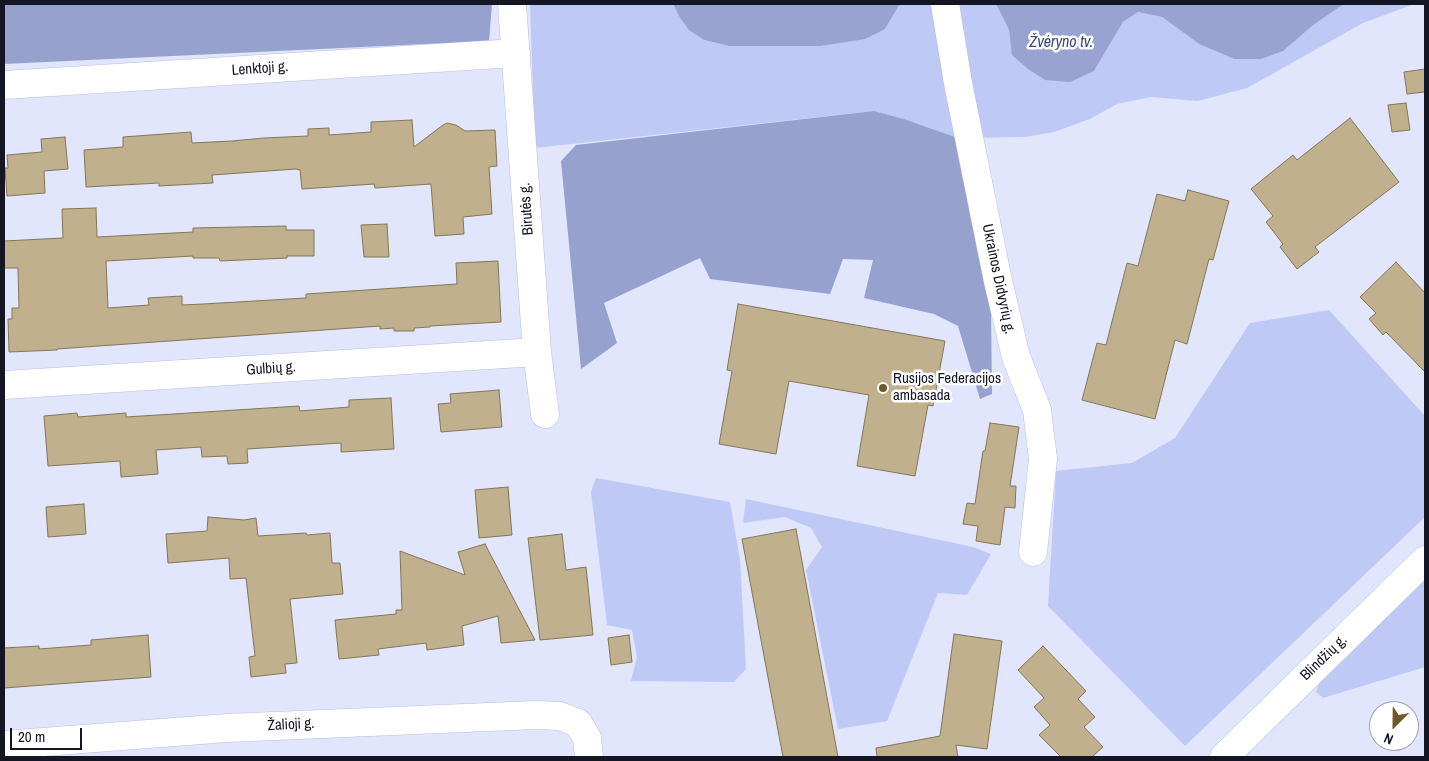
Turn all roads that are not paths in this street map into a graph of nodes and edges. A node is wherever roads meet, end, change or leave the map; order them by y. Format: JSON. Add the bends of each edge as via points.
{"nodes":[{"id":1,"x":512,"y":4,"type":"edge"},
{"id":2,"x":945,"y":4,"type":"edge"},
{"id":3,"x":516,"y":53,"type":"junction"},
{"id":4,"x":4,"y":85,"type":"edge"},
{"id":5,"x":537,"y":352,"type":"junction"},
{"id":6,"x":4,"y":385,"type":"edge"},
{"id":7,"x":545,"y":414,"type":"dead end"},
{"id":8,"x":1033,"y":552,"type":"dead end"},
{"id":9,"x":1425,"y":560,"type":"edge"},
{"id":10,"x":4,"y":745,"type":"edge"},
{"id":11,"x":589,"y":757,"type":"edge"},
{"id":12,"x":1224,"y":757,"type":"edge"}],
"edges":[{"from":1,"to":3,"type":"street","name":"Birutės g."},
{"from":2,"to":8,"type":"street","name":"Ukrainos Didvyrių g.","via":[[1000,291],[1016,357],[1037,410],[1043,459]]},
{"from":3,"to":4,"type":"street","name":"Lenktoji g."},
{"from":3,"to":5,"type":"street","name":"Birutės g."},
{"from":5,"to":6,"type":"street","name":"Gulbių g."},
{"from":5,"to":7,"type":"street","name":"Birutės g."},
{"from":9,"to":12,"type":"street","name":"Blindžių g."},
{"from":10,"to":11,"type":"street","name":"Žalioji g.","via":[[227,728],[526,715],[560,716],[578,723],[587,738]]}]}
